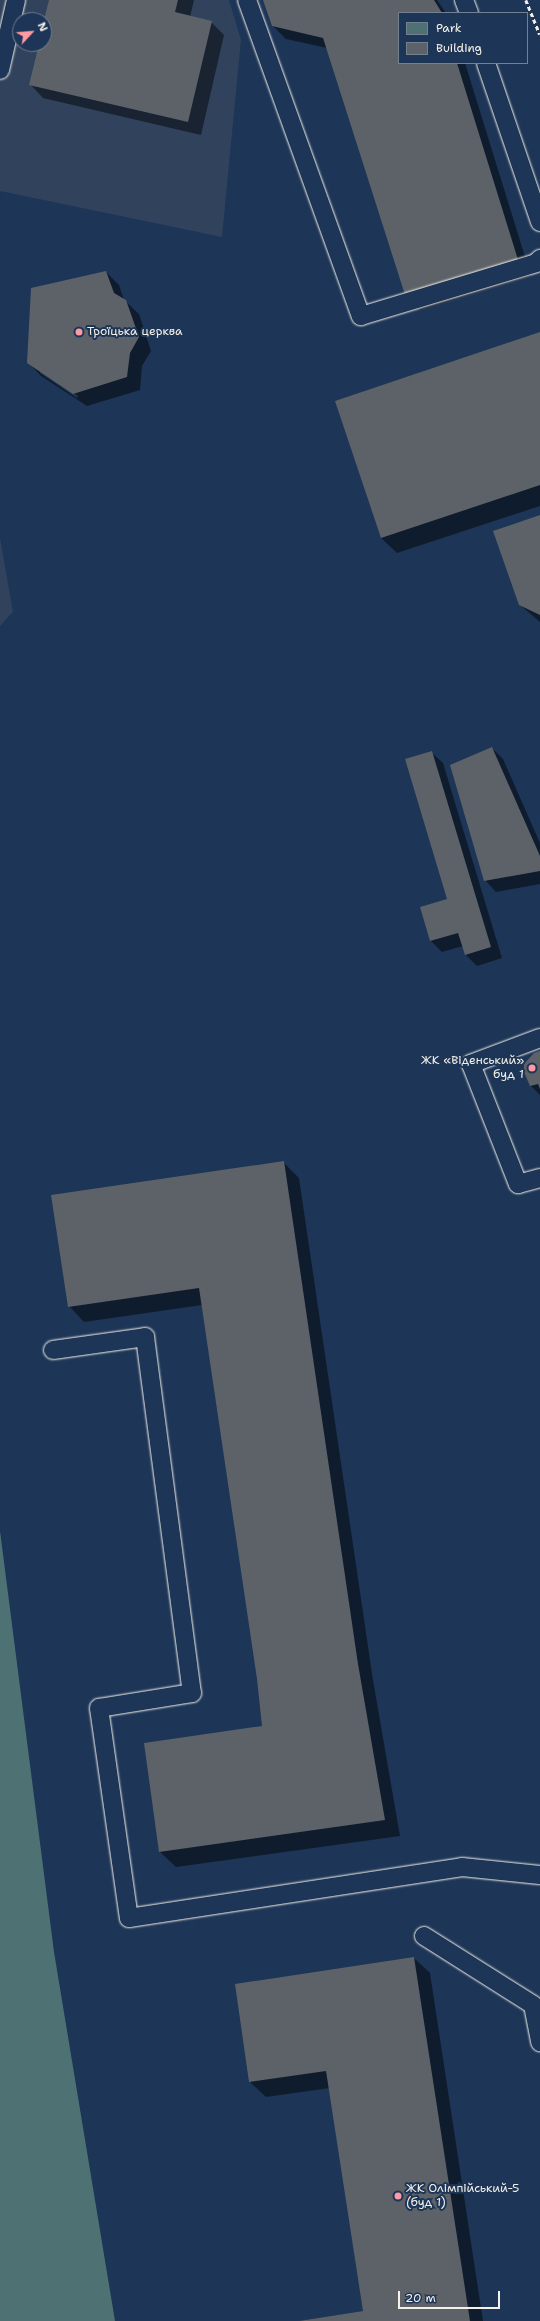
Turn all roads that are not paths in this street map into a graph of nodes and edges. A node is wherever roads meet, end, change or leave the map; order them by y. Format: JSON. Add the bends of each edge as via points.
{"nodes":[{"id":1,"x":16,"y":0,"type":"edge"},
{"id":2,"x":247,"y":0,"type":"edge"},
{"id":3,"x":464,"y":0,"type":"edge"},
{"id":4,"x":469,"y":12,"type":"edge"},
{"id":5,"x":486,"y":64,"type":"edge"},
{"id":6,"x":0,"y":70,"type":"edge"},
{"id":7,"x":540,"y":222,"type":"edge"},
{"id":8,"x":540,"y":259,"type":"edge"},
{"id":9,"x":540,"y":1038,"type":"edge"},
{"id":10,"x":540,"y":1178,"type":"edge"},
{"id":11,"x":53,"y":1350,"type":"dead end"},
{"id":12,"x":540,"y":1875,"type":"edge"},
{"id":13,"x":424,"y":1936,"type":"dead end"},
{"id":14,"x":540,"y":2042,"type":"edge"}],
"edges":[{"from":1,"to":6,"type":"lane"},
{"from":2,"to":8,"type":"lane","via":[[360,316],[536,263]]},
{"from":3,"to":4,"type":"lane"},
{"from":5,"to":7,"type":"lane"},
{"from":9,"to":10,"type":"lane","via":[[471,1064],[518,1184]]},
{"from":11,"to":12,"type":"lane","via":[[145,1337],[192,1693],[99,1708],[129,1918],[462,1867]]},
{"from":13,"to":14,"type":"lane","via":[[533,2005]]}]}
